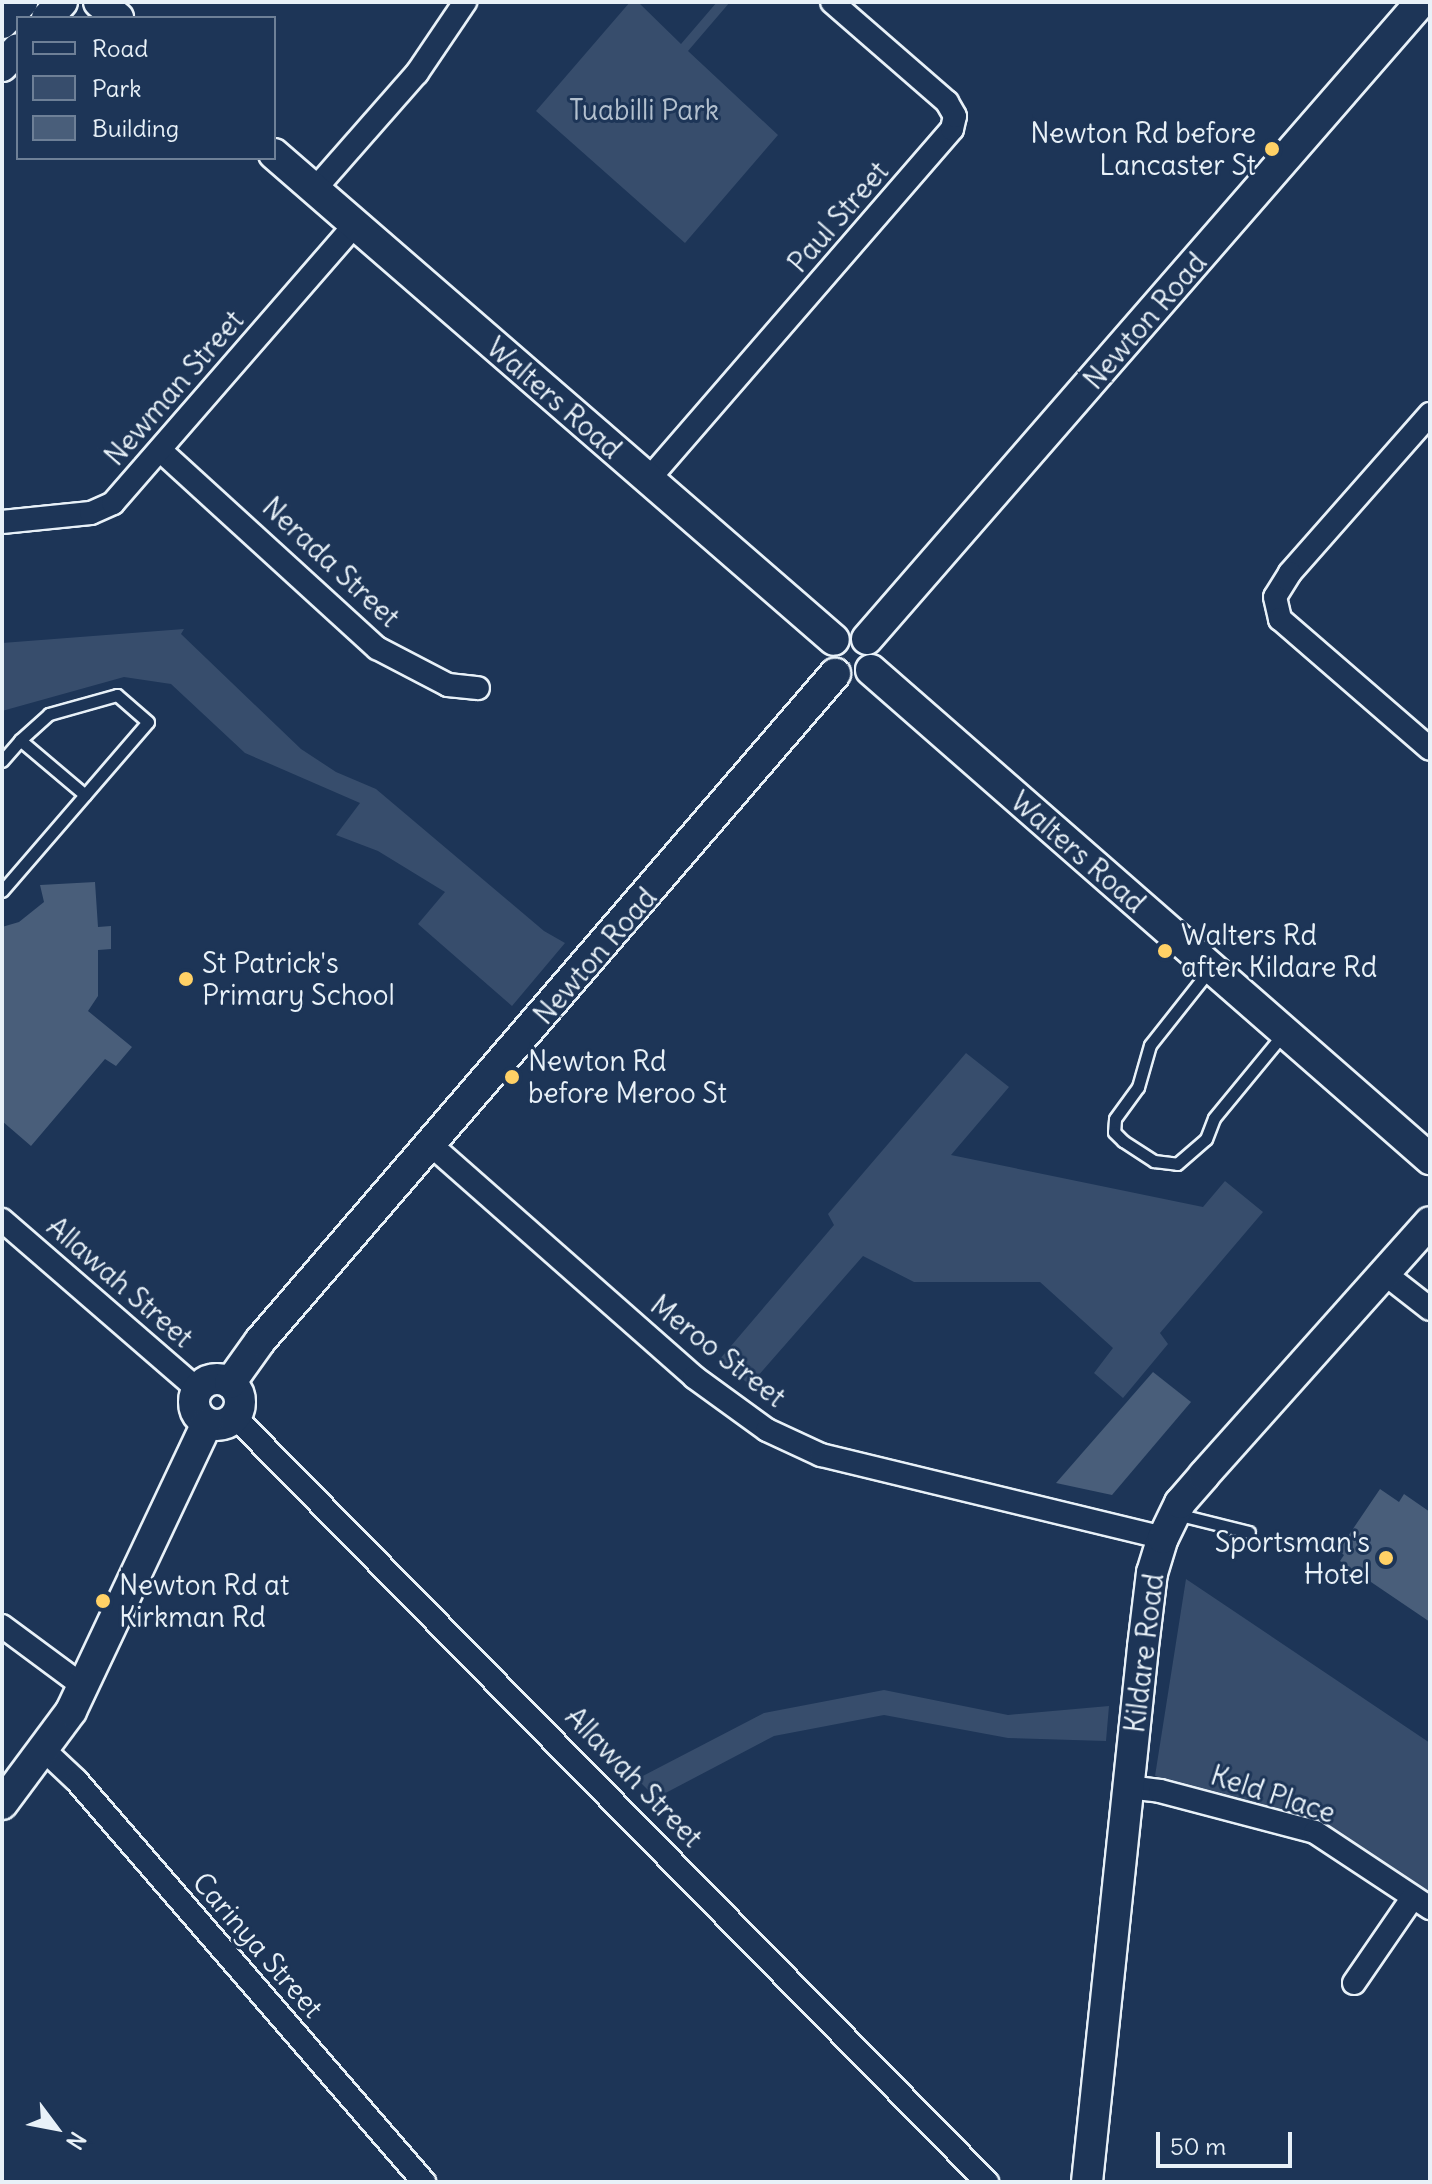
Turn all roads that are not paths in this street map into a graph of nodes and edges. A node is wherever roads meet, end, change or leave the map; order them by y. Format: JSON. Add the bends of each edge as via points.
{"nodes":[{"id":1,"x":22,"y":2,"type":"edge"},
{"id":2,"x":99,"y":2,"type":"edge"},
{"id":3,"x":465,"y":2,"type":"edge"},
{"id":4,"x":832,"y":2,"type":"edge"},
{"id":5,"x":1421,"y":2,"type":"edge"},
{"id":6,"x":116,"y":16,"type":"edge"},
{"id":7,"x":2,"y":23,"type":"edge"},
{"id":8,"x":16,"y":51,"type":"edge"},
{"id":9,"x":2,"y":66,"type":"edge"},
{"id":10,"x":276,"y":156,"type":"edge"},
{"id":11,"x":315,"y":189,"type":"junction"},
{"id":12,"x":355,"y":225,"type":"junction"},
{"id":13,"x":1430,"y":414,"type":"edge"},
{"id":14,"x":160,"y":450,"type":"junction"},
{"id":15,"x":648,"y":480,"type":"junction"},
{"id":16,"x":2,"y":522,"type":"edge"},
{"id":17,"x":867,"y":639,"type":"junction"},
{"id":18,"x":834,"y":640,"type":"junction"},
{"id":19,"x":871,"y":670,"type":"junction"},
{"id":20,"x":835,"y":674,"type":"junction"},
{"id":21,"x":478,"y":688,"type":"dead end"},
{"id":22,"x":20,"y":740,"type":"junction"},
{"id":23,"x":1430,"y":749,"type":"edge"},
{"id":24,"x":2,"y":761,"type":"edge"},
{"id":25,"x":85,"y":795,"type":"junction"},
{"id":26,"x":2,"y":891,"type":"edge"},
{"id":27,"x":1211,"y":968,"type":"junction"},
{"id":28,"x":1284,"y":1032,"type":"junction"},
{"id":29,"x":430,"y":1144,"type":"junction"},
{"id":30,"x":1430,"y":1159,"type":"edge"},
{"id":31,"x":2,"y":1220,"type":"edge"},
{"id":32,"x":1430,"y":1222,"type":"edge"},
{"id":33,"x":1384,"y":1273,"type":"junction"},
{"id":34,"x":1430,"y":1309,"type":"edge"},
{"id":35,"x":230,"y":1383,"type":"junction"},
{"id":36,"x":198,"y":1390,"type":"junction"},
{"id":37,"x":221,"y":1420,"type":"junction"},
{"id":38,"x":1169,"y":1526,"type":"junction"},
{"id":39,"x":1249,"y":1532,"type":"dead end"},
{"id":40,"x":2,"y":1626,"type":"edge"},
{"id":41,"x":83,"y":1686,"type":"junction"},
{"id":42,"x":44,"y":1750,"type":"junction"},
{"id":43,"x":1128,"y":1787,"type":"junction"},
{"id":44,"x":2,"y":1804,"type":"edge"},
{"id":45,"x":1422,"y":1903,"type":"edge"},
{"id":46,"x":1354,"y":1983,"type":"dead end"},
{"id":47,"x":424,"y":2182,"type":"edge"},
{"id":48,"x":987,"y":2182,"type":"edge"},
{"id":49,"x":1087,"y":2182,"type":"edge"}],
"edges":[{"from":1,"to":7,"type":"main road"},
{"from":2,"to":6,"type":"main road"},
{"from":3,"to":11,"type":"street","via":[[427,61]]},
{"from":4,"to":15,"type":"street","name":"Paul Street","via":[[947,102],[955,116],[952,129]]},
{"from":5,"to":17,"type":"main road","name":"Newton Road"},
{"from":8,"to":9,"type":"main road"},
{"from":10,"to":11,"type":"main road","name":"Walters Road"},
{"from":11,"to":12,"type":"main road","name":"Walters Road"},
{"from":12,"to":14,"type":"street","name":"Newman Street"},
{"from":12,"to":15,"type":"main road","name":"Walters Road"},
{"from":13,"to":23,"type":"street","via":[[1290,573],[1275,597],[1280,619]]},
{"from":14,"to":16,"type":"street","name":"Newman Street","via":[[106,508]]},
{"from":14,"to":21,"type":"street","name":"Nerada Street","via":[[377,648],[448,685]]},
{"from":15,"to":18,"type":"main road","name":"Walters Road"},
{"from":17,"to":18,"type":"main road","via":[[854,633]]},
{"from":17,"to":19,"type":"main road","via":[[874,651]]},
{"from":18,"to":20,"type":"main road","via":[[828,661]]},
{"from":19,"to":20,"type":"main road","via":[[853,681]]},
{"from":19,"to":27,"type":"main road","name":"Walters Road"},
{"from":20,"to":29,"type":"main road","name":"Newton Road"},
{"from":22,"to":24,"type":"lane"},
{"from":22,"to":25,"type":"lane"},
{"from":22,"to":25,"type":"lane","via":[[49,714],[117,695],[148,722]]},
{"from":25,"to":26,"type":"lane"},
{"from":27,"to":28,"type":"main road","name":"Walters Road"},
{"from":27,"to":28,"type":"lane","via":[[1150,1045],[1138,1087],[1115,1119],[1114,1132],[1123,1141],[1154,1161],[1177,1164],[1206,1139],[1214,1118]]},
{"from":28,"to":30,"type":"main road","name":"Walters Road"},
{"from":29,"to":35,"type":"main road","name":"Newton Road"},
{"from":29,"to":38,"type":"street","name":"Meroo Street","via":[[694,1377],[767,1430],[821,1455]]},
{"from":31,"to":36,"type":"street","name":"Allawah Street"},
{"from":32,"to":33,"type":"main road","name":"Kildare Road"},
{"from":33,"to":34,"type":"street"},
{"from":33,"to":38,"type":"main road","name":"Kildare Road","via":[[1223,1453]]},
{"from":35,"to":36,"type":"main road","via":[[211,1380]]},
{"from":35,"to":37,"type":"main road","via":[[240,1395]]},
{"from":36,"to":37,"type":"main road","via":[[195,1407]]},
{"from":37,"to":41,"type":"main road"},
{"from":37,"to":48,"type":"street","name":"Allawah Street"},
{"from":38,"to":39,"type":"lane"},
{"from":38,"to":43,"type":"main road","name":"Kildare Road","via":[[1152,1573]]},
{"from":40,"to":41,"type":"street"},
{"from":41,"to":42,"type":"main road"},
{"from":42,"to":44,"type":"main road"},
{"from":42,"to":47,"type":"street","name":"Carinya Street","via":[[76,1780]]},
{"from":43,"to":45,"type":"street","name":"Keld Place","via":[[1315,1832]]},
{"from":43,"to":49,"type":"main road","name":"Kildare Road"},
{"from":45,"to":46,"type":"street"}]}
